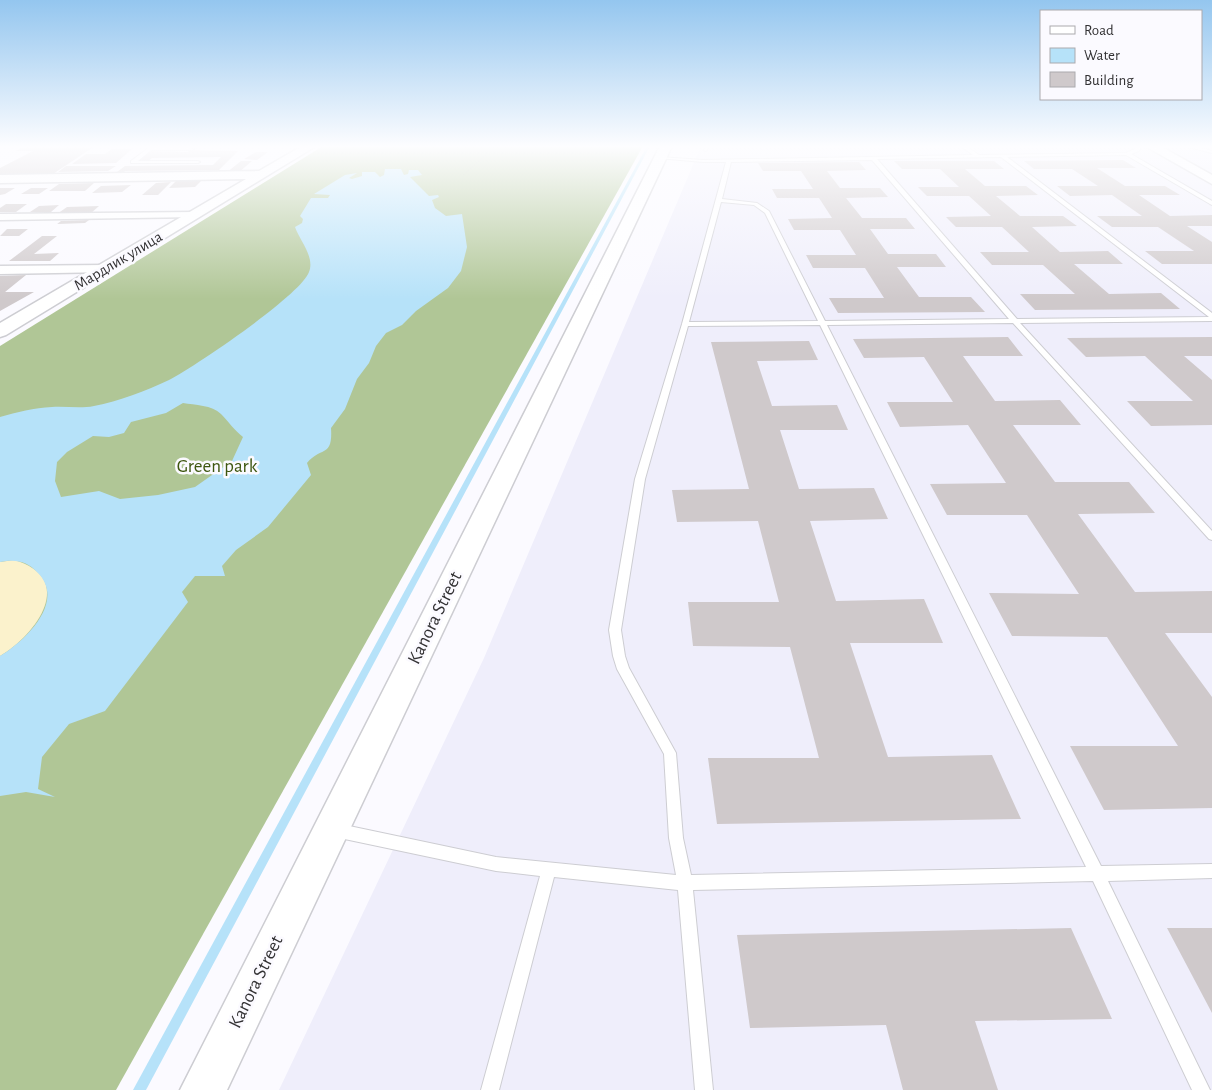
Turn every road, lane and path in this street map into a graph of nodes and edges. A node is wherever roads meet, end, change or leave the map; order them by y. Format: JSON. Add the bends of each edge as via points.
{"nodes":[{"id":1,"x":225,"y":197,"type":"edge"},
{"id":2,"x":641,"y":197,"type":"edge"},
{"id":3,"x":721,"y":197,"type":"edge"},
{"id":4,"x":907,"y":197,"type":"edge"},
{"id":5,"x":1055,"y":197,"type":"edge"},
{"id":6,"x":720,"y":200,"type":"junction"},
{"id":7,"x":194,"y":215,"type":"junction"},
{"id":8,"x":0,"y":217,"type":"edge"},
{"id":9,"x":105,"y":269,"type":"junction"},
{"id":10,"x":0,"y":270,"type":"edge"},
{"id":11,"x":1212,"y":317,"type":"edge"},
{"id":12,"x":1014,"y":320,"type":"junction"},
{"id":13,"x":821,"y":322,"type":"junction"},
{"id":14,"x":685,"y":324,"type":"junction"},
{"id":15,"x":0,"y":331,"type":"edge"},
{"id":16,"x":1212,"y":537,"type":"edge"},
{"id":17,"x":331,"y":830,"type":"junction"},
{"id":18,"x":549,"y":869,"type":"junction"},
{"id":19,"x":1212,"y":871,"type":"edge"},
{"id":20,"x":1096,"y":872,"type":"junction"},
{"id":21,"x":685,"y":883,"type":"junction"},
{"id":22,"x":203,"y":1090,"type":"edge"},
{"id":23,"x":490,"y":1090,"type":"edge"},
{"id":24,"x":704,"y":1090,"type":"edge"},
{"id":25,"x":1201,"y":1090,"type":"edge"}],
"edges":[{"from":1,"to":7,"type":"street","name":"Мардлик улица"},
{"from":2,"to":17,"type":"street","name":"Kanora Street"},
{"from":3,"to":6,"type":"lane"},
{"from":4,"to":12,"type":"lane"},
{"from":5,"to":11,"type":"lane"},
{"from":6,"to":13,"type":"lane","via":[[755,204],[767,212]]},
{"from":6,"to":14,"type":"lane"},
{"from":7,"to":8,"type":"street"},
{"from":7,"to":9,"type":"street","name":"Мардлик улица"},
{"from":9,"to":10,"type":"street"},
{"from":9,"to":15,"type":"street","name":"Мардлик улица"},
{"from":11,"to":12,"type":"lane"},
{"from":12,"to":13,"type":"lane"},
{"from":12,"to":16,"type":"lane"},
{"from":13,"to":14,"type":"lane"},
{"from":13,"to":20,"type":"lane"},
{"from":14,"to":21,"type":"lane","via":[[640,479],[615,630],[623,669],[670,753],[676,838]]},
{"from":17,"to":18,"type":"lane","via":[[496,864]]},
{"from":17,"to":22,"type":"street","name":"Kanora Street"},
{"from":18,"to":21,"type":"lane"},
{"from":18,"to":23,"type":"lane"},
{"from":19,"to":20,"type":"lane"},
{"from":20,"to":21,"type":"lane"},
{"from":20,"to":25,"type":"lane"},
{"from":21,"to":24,"type":"lane"}]}
